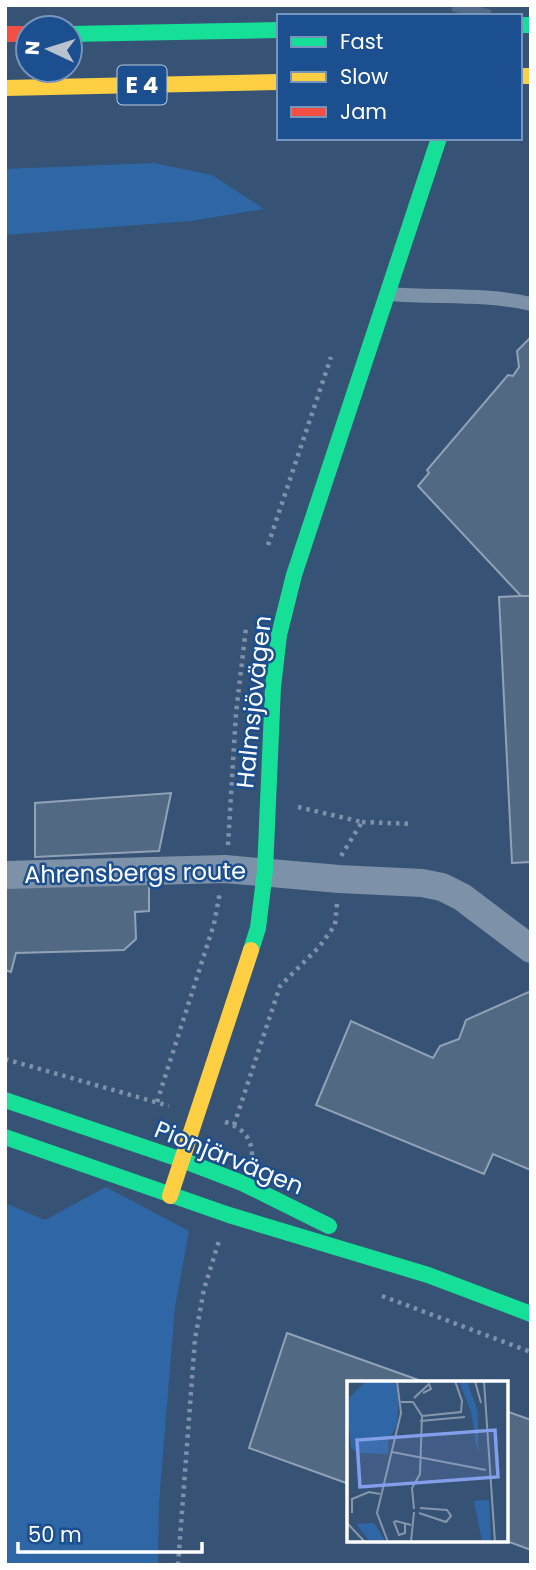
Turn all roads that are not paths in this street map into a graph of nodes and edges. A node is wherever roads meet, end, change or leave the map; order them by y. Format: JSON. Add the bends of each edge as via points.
{"nodes":[{"id":1,"x":277,"y":30,"type":"edge"},
{"id":2,"x":84,"y":34,"type":"edge"},
{"id":3,"x":277,"y":82,"type":"edge"},
{"id":4,"x":5,"y":88,"type":"edge"},
{"id":5,"x":438,"y":140,"type":"edge"},
{"id":6,"x":388,"y":294,"type":"junction"},
{"id":7,"x":531,"y":304,"type":"edge"},
{"id":8,"x":265,"y":871,"type":"junction"},
{"id":9,"x":5,"y":875,"type":"edge"},
{"id":10,"x":531,"y":949,"type":"edge"},
{"id":11,"x":5,"y":1100,"type":"edge"},
{"id":12,"x":5,"y":1137,"type":"edge"},
{"id":13,"x":182,"y":1160,"type":"junction"},
{"id":14,"x":170,"y":1196,"type":"junction"},
{"id":15,"x":428,"y":1275,"type":"junction"},
{"id":16,"x":531,"y":1314,"type":"edge"}],
"edges":[{"from":1,"to":2,"type":"main road","number":"E 4"},
{"from":3,"to":4,"type":"main road","number":"E 4"},
{"from":5,"to":6,"type":"main road","name":"Halmsjövägen"},
{"from":6,"to":7,"type":"lane"},
{"from":6,"to":8,"type":"main road","name":"Halmsjövägen","via":[[294,575],[279,635]]},
{"from":8,"to":9,"type":"street","name":"Ahrensbergs route"},
{"from":8,"to":10,"type":"street","name":"Ahrensbergs route","via":[[442,887]]},
{"from":8,"to":13,"type":"main road","name":"Halmsjövägen","via":[[258,928]]},
{"from":11,"to":13,"type":"main road","name":"Pionjärvägen"},
{"from":12,"to":14,"type":"main road","name":"Pionjärvägen"},
{"from":13,"to":14,"type":"main road","name":"Halmsjövägen"},
{"from":13,"to":15,"type":"main road","name":"Pionjärvägen","via":[[242,1183]]},
{"from":14,"to":15,"type":"main road","name":"Pionjärvägen"},
{"from":15,"to":16,"type":"main road","name":"Pionjärvägen"}]}
